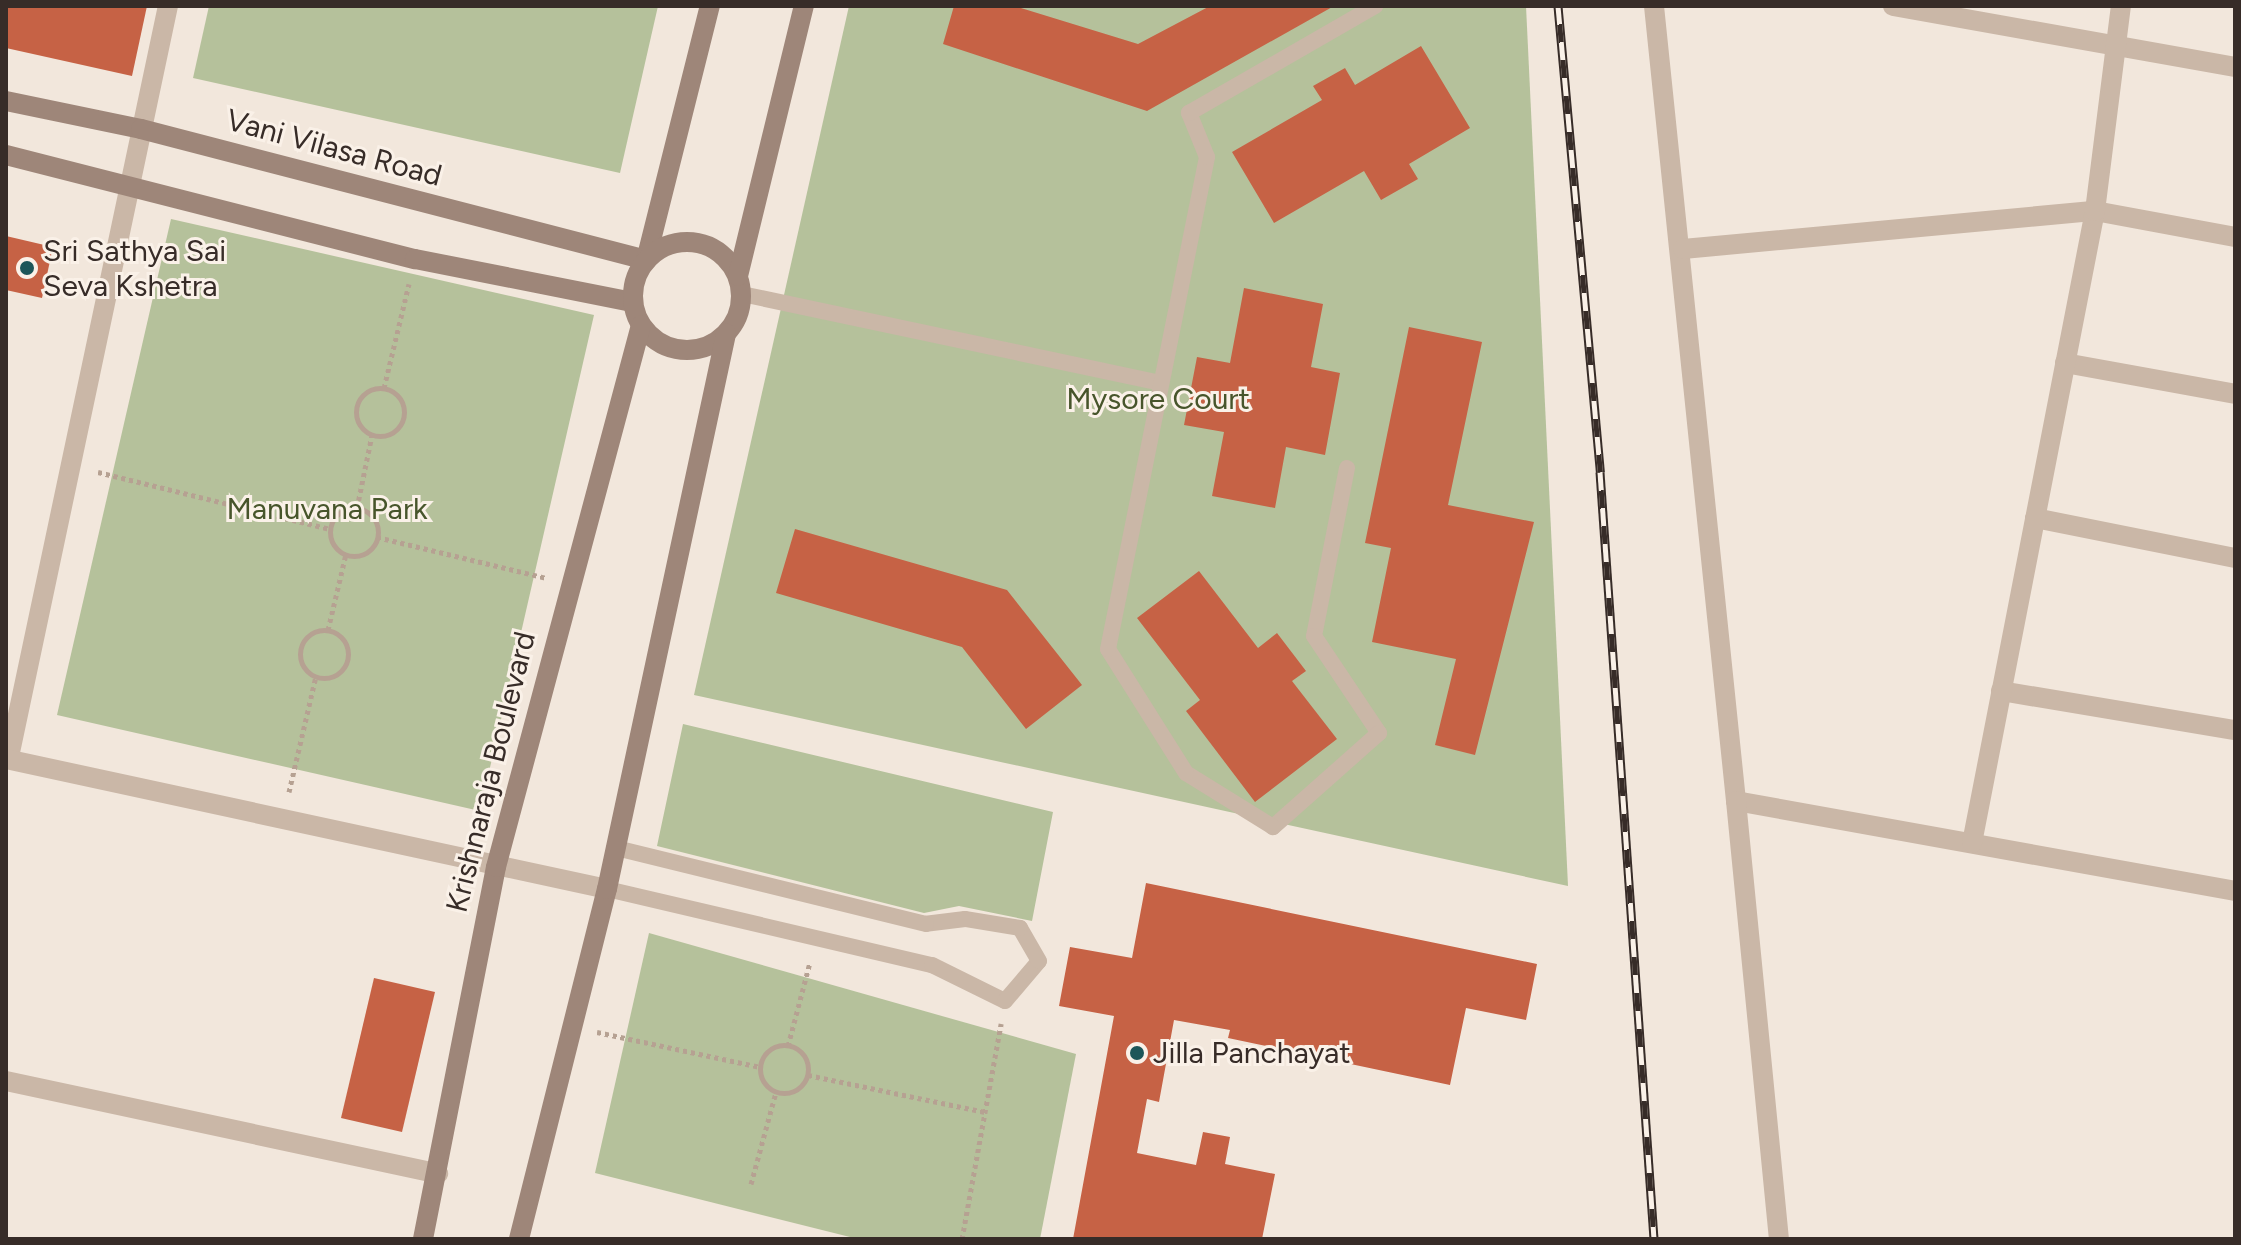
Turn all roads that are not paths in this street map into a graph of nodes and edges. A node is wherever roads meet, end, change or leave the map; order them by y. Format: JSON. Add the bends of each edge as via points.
{"nodes":[{"id":1,"x":168,"y":6,"type":"edge"},
{"id":2,"x":710,"y":6,"type":"edge"},
{"id":3,"x":804,"y":6,"type":"edge"},
{"id":4,"x":1375,"y":6,"type":"edge"},
{"id":5,"x":1654,"y":6,"type":"edge"},
{"id":6,"x":1893,"y":6,"type":"edge"},
{"id":7,"x":2121,"y":6,"type":"edge"},
{"id":8,"x":2116,"y":46,"type":"junction"},
{"id":9,"x":2235,"y":67,"type":"edge"},
{"id":10,"x":6,"y":101,"type":"edge"},
{"id":11,"x":141,"y":129,"type":"junction"},
{"id":12,"x":6,"y":155,"type":"edge"},
{"id":13,"x":128,"y":184,"type":"junction"},
{"id":14,"x":2095,"y":211,"type":"junction"},
{"id":15,"x":2235,"y":237,"type":"edge"},
{"id":16,"x":1683,"y":249,"type":"junction"},
{"id":17,"x":646,"y":260,"type":"junction"},
{"id":18,"x":740,"y":285,"type":"junction"},
{"id":19,"x":633,"y":302,"type":"junction"},
{"id":20,"x":641,"y":325,"type":"junction"},
{"id":21,"x":726,"y":334,"type":"junction"},
{"id":22,"x":2065,"y":363,"type":"junction"},
{"id":23,"x":1161,"y":383,"type":"junction"},
{"id":24,"x":2235,"y":394,"type":"edge"},
{"id":25,"x":1347,"y":468,"type":"dead end"},
{"id":26,"x":2035,"y":518,"type":"junction"},
{"id":27,"x":2235,"y":558,"type":"edge"},
{"id":28,"x":2001,"y":691,"type":"junction"},
{"id":29,"x":2235,"y":730,"type":"edge"},
{"id":30,"x":7,"y":758,"type":"edge"},
{"id":31,"x":1736,"y":801,"type":"junction"},
{"id":32,"x":1972,"y":843,"type":"junction"},
{"id":33,"x":616,"y":848,"type":"junction"},
{"id":34,"x":496,"y":867,"type":"junction"},
{"id":35,"x":607,"y":889,"type":"junction"},
{"id":36,"x":2235,"y":891,"type":"edge"},
{"id":37,"x":6,"y":1081,"type":"edge"},
{"id":38,"x":438,"y":1174,"type":"junction"},
{"id":39,"x":423,"y":1239,"type":"edge"},
{"id":40,"x":519,"y":1239,"type":"edge"},
{"id":41,"x":1779,"y":1239,"type":"edge"}],
"edges":[{"from":1,"to":11,"type":"street"},
{"from":2,"to":17,"type":"main road"},
{"from":3,"to":18,"type":"main road"},
{"from":4,"to":23,"type":"lane","via":[[1189,113],[1207,157]]},
{"from":5,"to":16,"type":"street"},
{"from":6,"to":8,"type":"street"},
{"from":7,"to":8,"type":"street"},
{"from":8,"to":9,"type":"street"},
{"from":8,"to":14,"type":"street"},
{"from":10,"to":11,"type":"main road","name":"Vani Vilasa Road"},
{"from":11,"to":13,"type":"street"},
{"from":11,"to":17,"type":"main road","name":"Vani Vilasa Road"},
{"from":12,"to":13,"type":"main road"},
{"from":13,"to":19,"type":"main road","via":[[415,259]]},
{"from":13,"to":30,"type":"street","via":[[73,466]]},
{"from":14,"to":15,"type":"street"},
{"from":14,"to":16,"type":"street"},
{"from":14,"to":22,"type":"street"},
{"from":16,"to":31,"type":"street"},
{"from":17,"to":18,"type":"main road","via":[[660,248],[697,242],[714,248]]},
{"from":17,"to":19,"type":"main road"},
{"from":18,"to":21,"type":"main road"},
{"from":18,"to":23,"type":"lane"},
{"from":19,"to":20,"type":"main road"},
{"from":20,"to":21,"type":"main road","via":[[677,349],[712,345]]},
{"from":20,"to":34,"type":"main road","name":"Krishnaraja Boulevard"},
{"from":21,"to":33,"type":"main road"},
{"from":22,"to":24,"type":"street"},
{"from":22,"to":26,"type":"street"},
{"from":23,"to":25,"type":"lane","via":[[1108,649],[1186,773],[1273,827],[1379,733],[1314,636]]},
{"from":26,"to":27,"type":"street"},
{"from":26,"to":28,"type":"street"},
{"from":28,"to":29,"type":"street"},
{"from":28,"to":32,"type":"street"},
{"from":30,"to":34,"type":"street"},
{"from":31,"to":32,"type":"street"},
{"from":31,"to":41,"type":"street"},
{"from":32,"to":36,"type":"street"},
{"from":33,"to":35,"type":"main road"},
{"from":33,"to":35,"type":"lane","via":[[926,924],[965,919],[1020,928],[1039,961],[1005,1001],[932,965]]},
{"from":34,"to":35,"type":"street"},
{"from":34,"to":38,"type":"main road","name":"Krishnaraja Boulevard"},
{"from":35,"to":40,"type":"main road"},
{"from":37,"to":38,"type":"street"},
{"from":38,"to":39,"type":"main road","name":"Krishnaraja Boulevard"}]}
